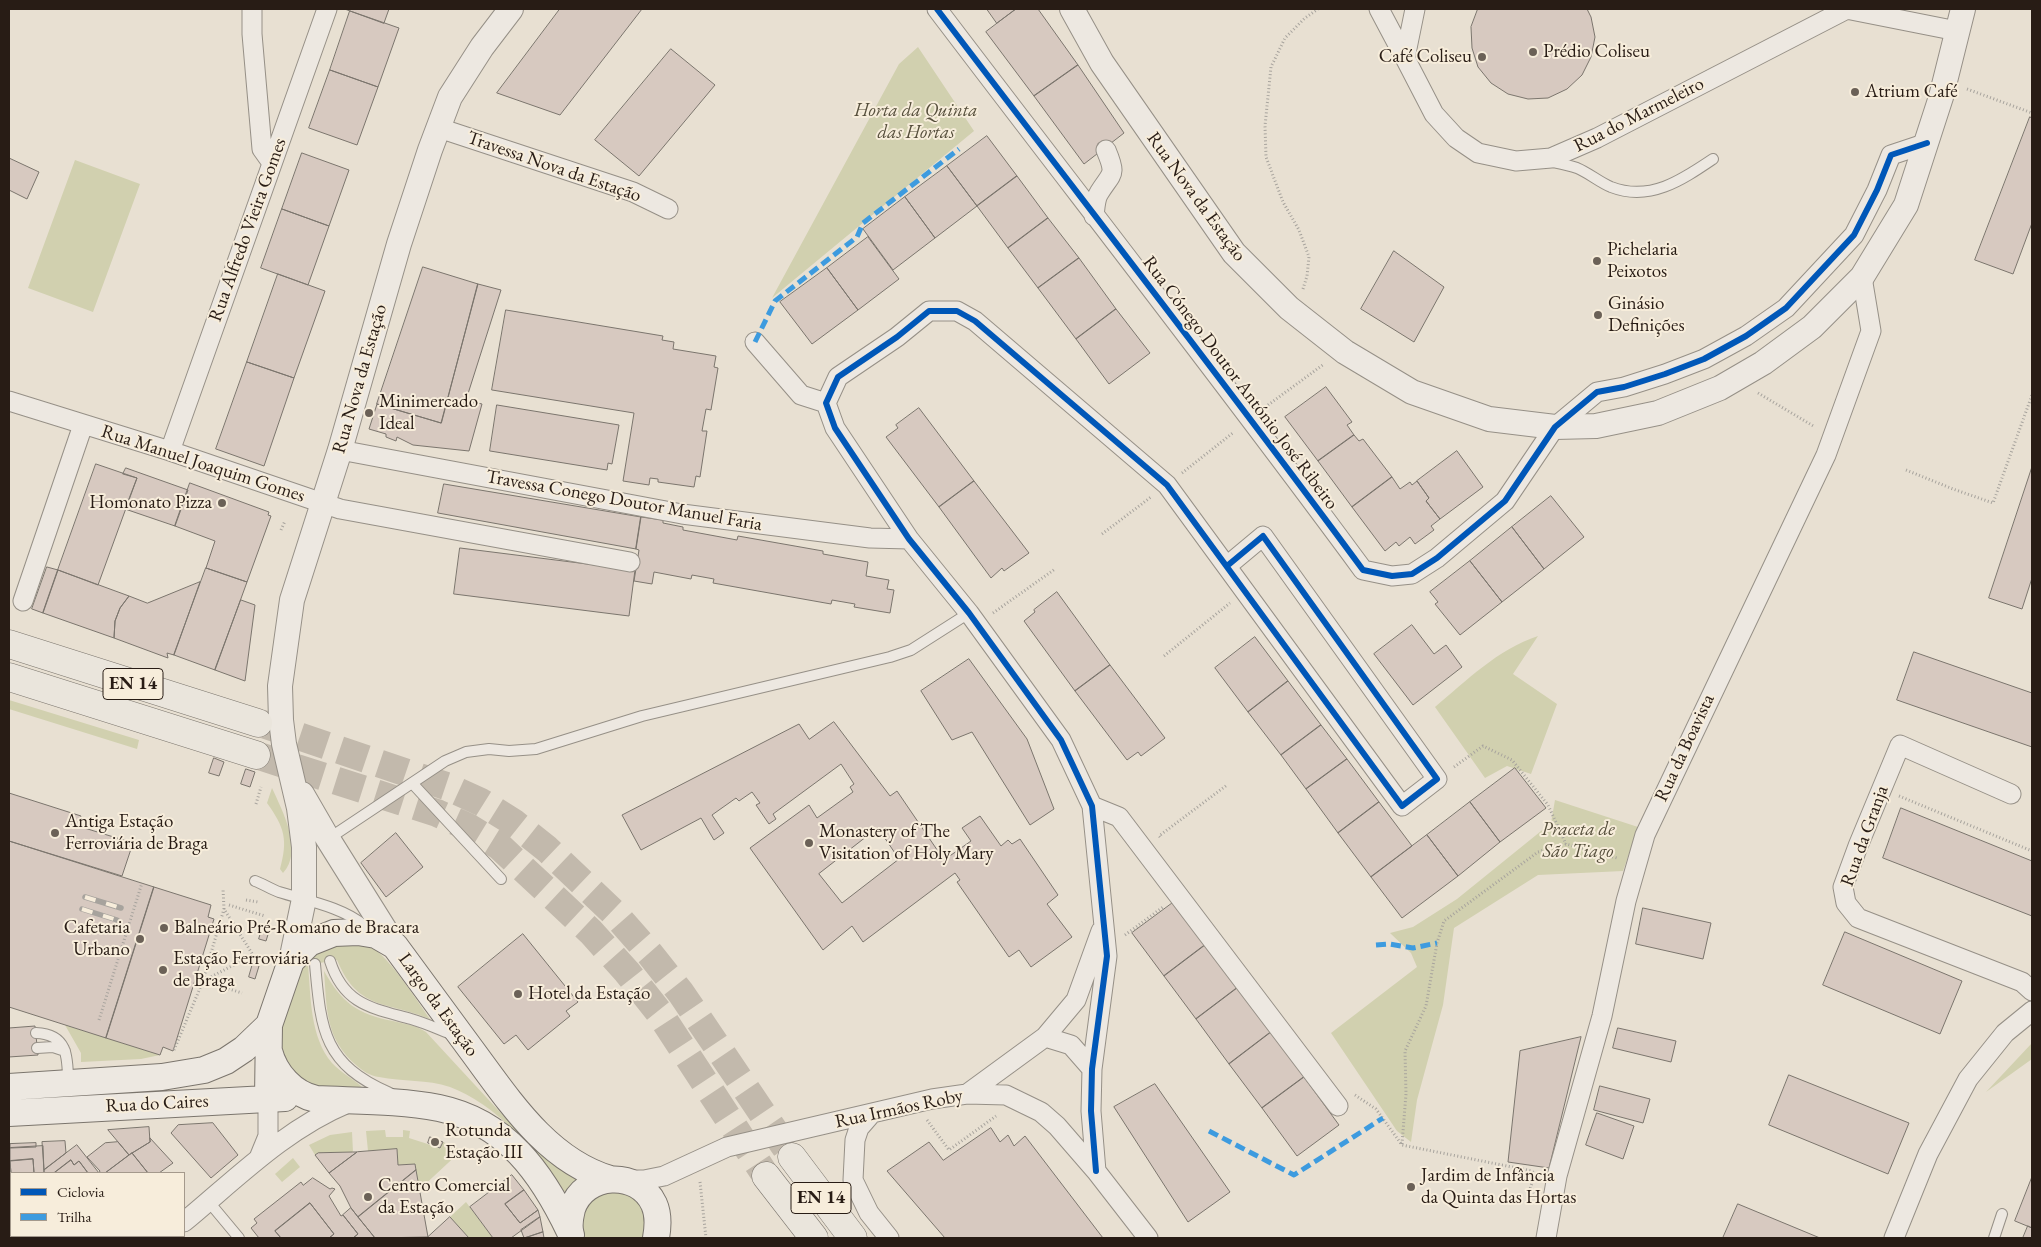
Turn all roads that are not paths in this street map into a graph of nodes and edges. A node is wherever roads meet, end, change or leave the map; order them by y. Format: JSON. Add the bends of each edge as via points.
{"nodes":[{"id":1,"x":252,"y":9,"type":"edge"},
{"id":2,"x":328,"y":9,"type":"edge"},
{"id":3,"x":510,"y":9,"type":"edge"},
{"id":4,"x":937,"y":9,"type":"edge"},
{"id":5,"x":1072,"y":9,"type":"edge"},
{"id":6,"x":1379,"y":9,"type":"edge"},
{"id":7,"x":1415,"y":9,"type":"edge"},
{"id":8,"x":1839,"y":11,"type":"edge"},
{"id":9,"x":1960,"y":20,"type":"edge"},
{"id":10,"x":1405,"y":58,"type":"junction"},
{"id":11,"x":439,"y":128,"type":"junction"},
{"id":12,"x":1927,"y":143,"type":"junction"},
{"id":13,"x":1106,"y":150,"type":"dead end"},
{"id":14,"x":1540,"y":159,"type":"junction"},
{"id":15,"x":1714,"y":160,"type":"dead end"},
{"id":16,"x":272,"y":163,"type":"junction"},
{"id":17,"x":668,"y":209,"type":"dead end"},
{"id":18,"x":1094,"y":216,"type":"junction"},
{"id":19,"x":1862,"y":277,"type":"junction"},
{"id":20,"x":755,"y":342,"type":"dead end"},
{"id":21,"x":9,"y":401,"type":"edge"},
{"id":22,"x":826,"y":403,"type":"junction"},
{"id":23,"x":83,"y":425,"type":"junction"},
{"id":24,"x":1555,"y":426,"type":"junction"},
{"id":25,"x":170,"y":450,"type":"junction"},
{"id":26,"x":340,"y":450,"type":"junction"},
{"id":27,"x":323,"y":504,"type":"junction"},
{"id":28,"x":909,"y":538,"type":"junction"},
{"id":29,"x":630,"y":562,"type":"dead end"},
{"id":30,"x":1227,"y":566,"type":"junction"},
{"id":31,"x":22,"y":601,"type":"dead end"},
{"id":32,"x":969,"y":613,"type":"junction"},
{"id":33,"x":9,"y":644,"type":"edge"},
{"id":34,"x":9,"y":677,"type":"edge"},
{"id":35,"x":258,"y":723,"type":"tunnel mouth"},
{"id":36,"x":256,"y":755,"type":"tunnel mouth"},
{"id":37,"x":290,"y":770,"type":"junction"},
{"id":38,"x":412,"y":783,"type":"junction"},
{"id":39,"x":2011,"y":794,"type":"dead end"},
{"id":40,"x":1092,"y":806,"type":"junction"},
{"id":41,"x":328,"y":839,"type":"junction"},
{"id":42,"x":501,"y":878,"type":"dead end"},
{"id":43,"x":255,"y":880,"type":"dead end"},
{"id":44,"x":304,"y":899,"type":"junction"},
{"id":45,"x":1103,"y":925,"type":"junction"},
{"id":46,"x":385,"y":940,"type":"junction"},
{"id":47,"x":330,"y":961,"type":"dead end"},
{"id":48,"x":303,"y":962,"type":"junction"},
{"id":49,"x":2032,"y":991,"type":"edge"},
{"id":50,"x":2032,"y":1011,"type":"edge"},
{"id":51,"x":36,"y":1033,"type":"dead end"},
{"id":52,"x":268,"y":1035,"type":"junction"},
{"id":53,"x":1045,"y":1038,"type":"junction"},
{"id":54,"x":466,"y":1042,"type":"junction"},
{"id":55,"x":37,"y":1048,"type":"dead end"},
{"id":56,"x":65,"y":1051,"type":"junction"},
{"id":57,"x":1092,"y":1069,"type":"junction"},
{"id":58,"x":68,"y":1083,"type":"junction"},
{"id":59,"x":9,"y":1086,"type":"edge"},
{"id":60,"x":967,"y":1094,"type":"junction"},
{"id":61,"x":305,"y":1096,"type":"junction"},
{"id":62,"x":268,"y":1098,"type":"junction"},
{"id":63,"x":354,"y":1101,"type":"junction"},
{"id":64,"x":416,"y":1104,"type":"junction"},
{"id":65,"x":1338,"y":1106,"type":"dead end"},
{"id":66,"x":9,"y":1113,"type":"edge"},
{"id":67,"x":872,"y":1113,"type":"junction"},
{"id":68,"x":792,"y":1157,"type":"tunnel mouth"},
{"id":69,"x":259,"y":1159,"type":"junction"},
{"id":70,"x":1096,"y":1170,"type":"junction"},
{"id":71,"x":766,"y":1176,"type":"tunnel mouth"},
{"id":72,"x":618,"y":1180,"type":"junction"},
{"id":73,"x":208,"y":1202,"type":"junction"},
{"id":74,"x":2002,"y":1214,"type":"dead end"},
{"id":75,"x":185,"y":1221,"type":"edge"},
{"id":76,"x":571,"y":1235,"type":"edge"},
{"id":77,"x":238,"y":1238,"type":"edge"},
{"id":78,"x":656,"y":1238,"type":"edge"},
{"id":79,"x":814,"y":1238,"type":"edge"},
{"id":80,"x":853,"y":1238,"type":"edge"},
{"id":81,"x":889,"y":1238,"type":"edge"},
{"id":82,"x":1148,"y":1238,"type":"edge"},
{"id":83,"x":1546,"y":1238,"type":"edge"},
{"id":84,"x":1894,"y":1238,"type":"edge"},
{"id":85,"x":1994,"y":1238,"type":"edge"}],
"edges":[{"from":1,"to":16,"type":"street","via":[[262,149]]},
{"from":2,"to":16,"type":"street","name":"Rua Alfredo Vieira Gomes"},
{"from":3,"to":11,"type":"street","name":"Rua Nova da Estação","via":[[450,97]]},
{"from":4,"to":18,"type":"street","name":"Rua Cónego Doutor António José Ribeiro"},
{"from":5,"to":24,"type":"street","name":"Rua Nova da Estação","via":[[1102,63],[1234,253],[1289,308],[1345,352],[1412,392],[1489,419]]},
{"from":6,"to":10,"type":"street","name":"Rua do Marmeleiro"},
{"from":7,"to":10,"type":"street"},
{"from":8,"to":9,"type":"street"},
{"from":8,"to":14,"type":"street","name":"Rua do Marmeleiro","via":[[1598,138],[1551,158]]},
{"from":9,"to":12,"type":"street","name":"Rua Nova da Estação"},
{"from":10,"to":14,"type":"street","name":"Rua do Marmeleiro","via":[[1434,114],[1456,138],[1478,153],[1516,161]]},
{"from":11,"to":17,"type":"street","name":"Travessa Nova da Estação","via":[[633,192]]},
{"from":11,"to":26,"type":"street","name":"Rua Nova da Estação","via":[[399,244]]},
{"from":12,"to":19,"type":"street","name":"Rua Nova da Estação","via":[[1906,205]]},
{"from":12,"to":24,"type":"street","name":"Rua Cónego Doutor António José Ribeiro","via":[[1890,155],[1877,190],[1854,235],[1786,308],[1746,336],[1704,359],[1624,387],[1597,392]]},
{"from":13,"to":18,"type":"street","via":[[1113,167],[1109,181],[1098,194]]},
{"from":14,"to":15,"type":"lane","via":[[1577,168],[1610,186],[1631,192],[1655,191],[1677,183]]},
{"from":16,"to":25,"type":"street","name":"Rua Alfredo Vieira Gomes"},
{"from":18,"to":24,"type":"street","name":"Rua Cónego Doutor António José Ribeiro","via":[[1363,570],[1392,576],[1412,574],[1436,558],[1505,501]]},
{"from":19,"to":24,"type":"street","name":"Rua Nova da Estação","via":[[1812,327],[1763,363],[1720,388],[1658,413],[1596,426]]},
{"from":19,"to":83,"type":"street","name":"Rua da Boavista","via":[[1871,331],[1826,455],[1645,835],[1626,900],[1602,1016],[1556,1176]]},
{"from":20,"to":22,"type":"street","via":[[801,395]]},
{"from":21,"to":23,"type":"street","name":"Rua Manuel Joaquim Gomes"},
{"from":22,"to":28,"type":"street","via":[[835,428]]},
{"from":22,"to":30,"type":"street","via":[[838,377],[930,311],[957,311],[975,321],[1167,485]]},
{"from":23,"to":25,"type":"street","name":"Rua Manuel Joaquim Gomes"},
{"from":23,"to":31,"type":"street","name":"Rua Manuel Joaquim Gomes"},
{"from":25,"to":27,"type":"street","name":"Rua Manuel Joaquim Gomes"},
{"from":26,"to":27,"type":"street","name":"Rua Nova da Estação"},
{"from":26,"to":28,"type":"street","name":"Travessa Conego Doutor Manuel Faria","via":[[682,514],[870,538]]},
{"from":27,"to":29,"type":"street"},
{"from":27,"to":37,"type":"street","name":"Rua Nova da Estação","via":[[292,600],[284,649],[281,720]]},
{"from":28,"to":32,"type":"street"},
{"from":30,"to":30,"type":"street","via":[[1263,536],[1437,779],[1402,806]]},
{"from":32,"to":38,"type":"lane","via":[[911,650],[890,657],[642,716],[536,750],[489,748],[466,752],[445,761]]},
{"from":32,"to":40,"type":"street","via":[[1061,740]]},
{"from":33,"to":35,"type":"highway","number":"EN 14"},
{"from":34,"to":36,"type":"highway","number":"EN 14"},
{"from":37,"to":41,"type":"street","name":"Rua Nova da Estação"},
{"from":37,"to":44,"type":"street","name":"Rua Nova da Estação","via":[[304,847]]},
{"from":38,"to":41,"type":"lane"},
{"from":38,"to":42,"type":"lane"},
{"from":39,"to":49,"type":"street","name":"Rua da Granja","via":[[1900,745],[1843,887],[1846,903],[1858,918],[2022,982]]},
{"from":40,"to":45,"type":"street"},
{"from":40,"to":65,"type":"street","via":[[1119,817]]},
{"from":41,"to":46,"type":"street","name":"Rua Nova da Estação"},
{"from":43,"to":44,"type":"lane","via":[[276,891]]},
{"from":44,"to":46,"type":"lane","via":[[359,921]]},
{"from":44,"to":48,"type":"street","name":"Rua Nova da Estação"},
{"from":45,"to":53,"type":"street","via":[[1076,1000]]},
{"from":45,"to":57,"type":"street","via":[[1106,956]]},
{"from":46,"to":48,"type":"main road","via":[[343,932],[324,936],[309,943]]},
{"from":46,"to":54,"type":"main road","name":"Largo da Estação"},
{"from":47,"to":54,"type":"lane","via":[[339,982],[356,1000],[377,1010],[424,1023]]},
{"from":48,"to":52,"type":"main road"},
{"from":48,"to":64,"type":"lane","via":[[324,1030],[335,1054],[372,1085]]},
{"from":50,"to":84,"type":"street","via":[[2005,1033],[1968,1079],[1928,1154]]},
{"from":51,"to":56,"type":"lane","via":[[53,1036],[61,1041]]},
{"from":52,"to":58,"type":"main road","name":"Rua do Caires","via":[[226,1061],[204,1070],[162,1077]]},
{"from":52,"to":61,"type":"main road","via":[[271,1059],[282,1078]]},
{"from":52,"to":62,"type":"main road"},
{"from":53,"to":57,"type":"street","via":[[1071,1045]]},
{"from":53,"to":60,"type":"street"},
{"from":54,"to":72,"type":"main road","name":"Largo da Estação","via":[[517,1111],[559,1152],[580,1167]]},
{"from":55,"to":56,"type":"lane","via":[[53,1047]]},
{"from":56,"to":58,"type":"lane"},
{"from":57,"to":70,"type":"street"},
{"from":58,"to":59,"type":"main road","name":"Rua do Caires"},
{"from":60,"to":67,"type":"street","name":"Rua Irmãos Roby"},
{"from":60,"to":70,"type":"street","name":"Rua Irmãos Roby","via":[[1006,1095],[1041,1112]]},
{"from":61,"to":62,"type":"main road","name":"Rua do Caires"},
{"from":61,"to":63,"type":"main road"},
{"from":62,"to":66,"type":"main road","name":"Rua do Caires"},
{"from":62,"to":69,"type":"street","via":[[268,1136]]},
{"from":63,"to":64,"type":"main road"},
{"from":63,"to":69,"type":"street","via":[[308,1122]]},
{"from":64,"to":76,"type":"main road","via":[[464,1116],[511,1144],[536,1171]]},
{"from":67,"to":72,"type":"street","name":"Rua Irmãos Roby","via":[[727,1147],[664,1176]]},
{"from":67,"to":81,"type":"street","via":[[859,1128],[855,1140],[853,1180],[869,1213]]},
{"from":68,"to":80,"type":"highway","number":"EN 14"},
{"from":69,"to":73,"type":"street"},
{"from":70,"to":82,"type":"street","name":"Rua Irmãos Roby"},
{"from":71,"to":79,"type":"highway","number":"EN 14"},
{"from":72,"to":76,"type":"main road","via":[[596,1182],[583,1191],[574,1203],[570,1217]]},
{"from":72,"to":78,"type":"main road","name":"Largo da Estação","via":[[643,1190],[654,1204],[658,1222]]},
{"from":73,"to":75,"type":"street"},
{"from":73,"to":77,"type":"lane"},
{"from":74,"to":85,"type":"lane"}]}
